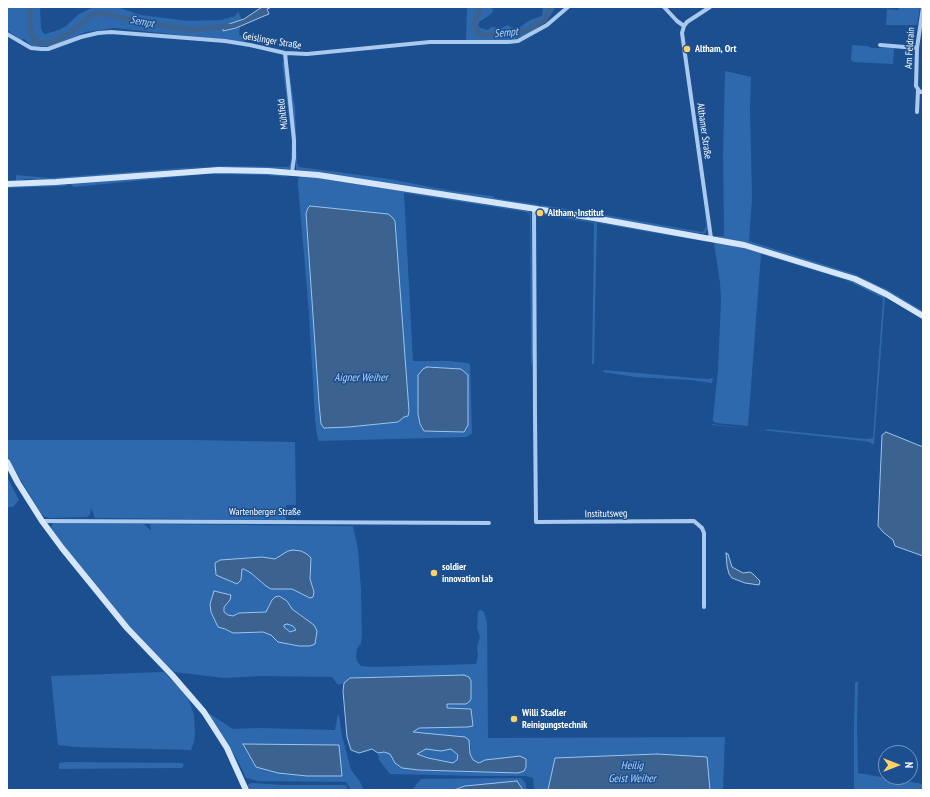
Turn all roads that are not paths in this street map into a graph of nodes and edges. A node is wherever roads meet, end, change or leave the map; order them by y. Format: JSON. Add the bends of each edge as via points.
{"nodes":[{"id":1,"x":568,"y":7,"type":"edge"},
{"id":2,"x":664,"y":7,"type":"edge"},
{"id":3,"x":710,"y":7,"type":"edge"},
{"id":4,"x":923,"y":7,"type":"edge"},
{"id":5,"x":684,"y":26,"type":"junction"},
{"id":6,"x":7,"y":34,"type":"edge"},
{"id":7,"x":880,"y":45,"type":"dead end"},
{"id":8,"x":917,"y":48,"type":"junction"},
{"id":9,"x":285,"y":53,"type":"junction"},
{"id":10,"x":918,"y":90,"type":"junction"},
{"id":11,"x":923,"y":92,"type":"edge"},
{"id":12,"x":917,"y":112,"type":"dead end"},
{"id":13,"x":292,"y":172,"type":"junction"},
{"id":14,"x":7,"y":184,"type":"edge"},
{"id":15,"x":534,"y":209,"type":"junction"},
{"id":16,"x":711,"y":238,"type":"junction"},
{"id":17,"x":923,"y":316,"type":"edge"},
{"id":18,"x":7,"y":462,"type":"edge"},
{"id":19,"x":42,"y":521,"type":"junction"},
{"id":20,"x":489,"y":523,"type":"dead end"},
{"id":21,"x":704,"y":607,"type":"dead end"},
{"id":22,"x":246,"y":790,"type":"edge"}],
"edges":[{"from":1,"to":9,"type":"street","name":"Geislinger Straße","via":[[537,32],[513,42],[430,42],[307,54]]},
{"from":2,"to":5,"type":"street"},
{"from":3,"to":5,"type":"street"},
{"from":4,"to":8,"type":"street","name":"Am Feldrain"},
{"from":5,"to":16,"type":"street","name":"Althamer Straße","via":[[682,33]]},
{"from":6,"to":9,"type":"street","name":"Geislinger Straße","via":[[31,48],[48,49],[81,37],[112,32],[225,41]]},
{"from":7,"to":8,"type":"street"},
{"from":8,"to":10,"type":"street","name":"Am Feldrain"},
{"from":9,"to":13,"type":"street","name":"Mühlfeld","via":[[294,140]]},
{"from":10,"to":11,"type":"street"},
{"from":10,"to":12,"type":"street","name":"Am Feldrain"},
{"from":13,"to":14,"type":"main road","via":[[218,170]]},
{"from":13,"to":15,"type":"main road"},
{"from":15,"to":16,"type":"main road"},
{"from":15,"to":21,"type":"street","name":"Institutsweg","via":[[536,522],[694,521],[700,525],[704,533]]},
{"from":16,"to":17,"type":"main road","via":[[756,248],[855,279]]},
{"from":18,"to":19,"type":"main road"},
{"from":19,"to":20,"type":"street","name":"Wartenberger Straße"},
{"from":19,"to":22,"type":"main road","via":[[127,628],[204,712],[226,748]]}]}
